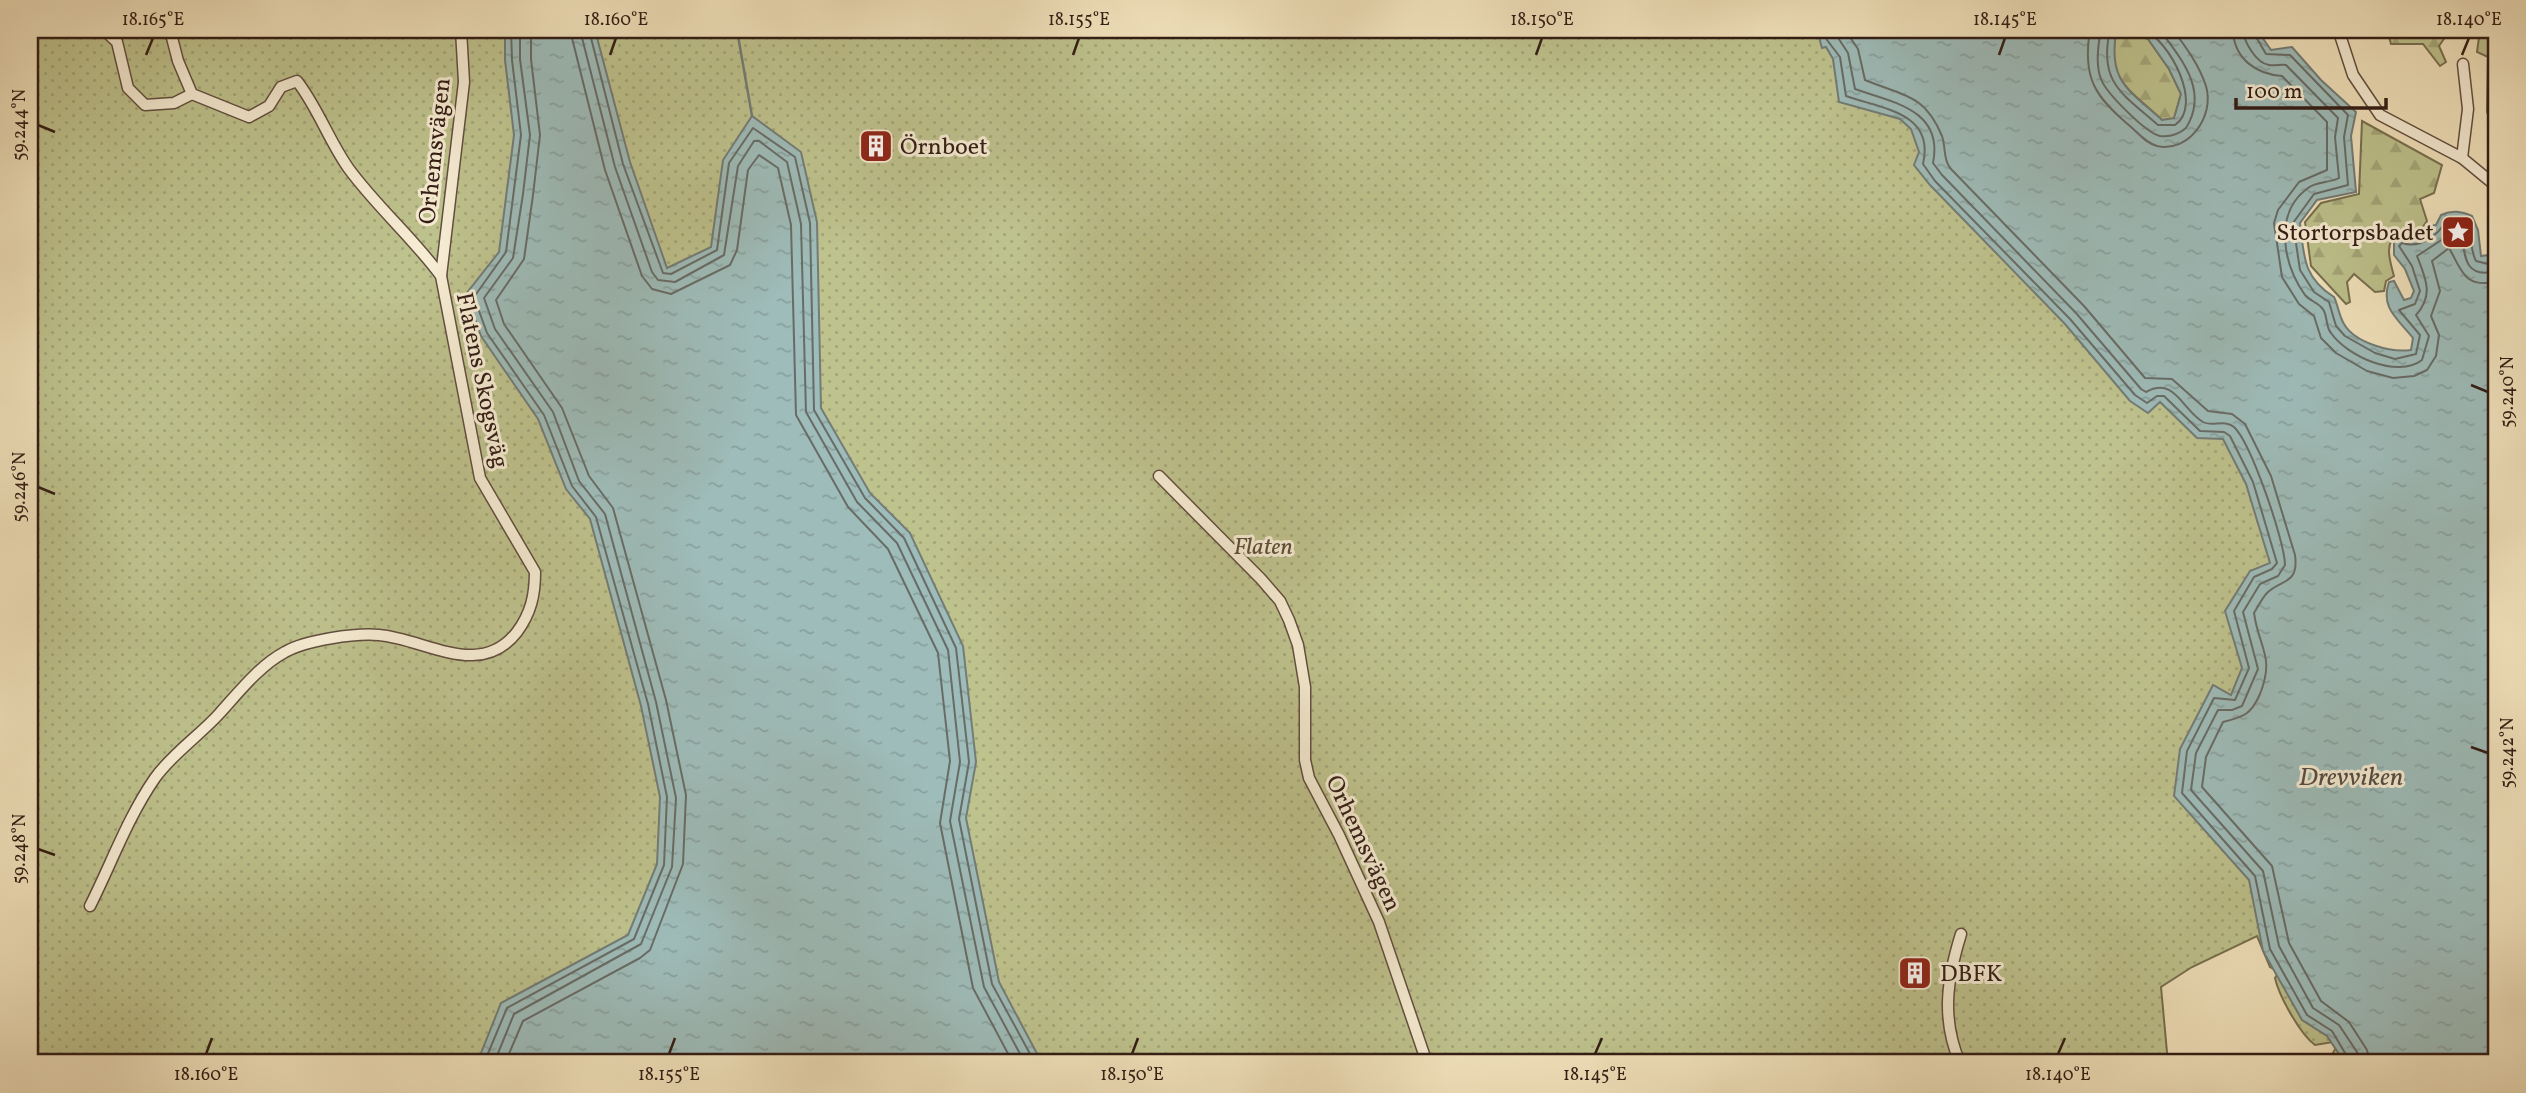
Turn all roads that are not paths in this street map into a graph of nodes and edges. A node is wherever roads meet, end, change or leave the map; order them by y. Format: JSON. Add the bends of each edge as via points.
{"nodes":[{"id":1,"x":104,"y":30,"type":"edge"},
{"id":2,"x":170,"y":30,"type":"edge"},
{"id":3,"x":461,"y":30,"type":"edge"},
{"id":4,"x":2338,"y":31,"type":"edge"},
{"id":5,"x":2463,"y":64,"type":"dead end"},
{"id":6,"x":192,"y":93,"type":"junction"},
{"id":7,"x":2462,"y":158,"type":"junction"},
{"id":8,"x":2496,"y":186,"type":"edge"},
{"id":9,"x":440,"y":276,"type":"junction"},
{"id":10,"x":1159,"y":476,"type":"dead end"},
{"id":11,"x":90,"y":906,"type":"dead end"},
{"id":12,"x":1961,"y":934,"type":"dead end"},
{"id":13,"x":1427,"y":1063,"type":"edge"},
{"id":14,"x":1961,"y":1063,"type":"edge"}],
"edges":[{"from":1,"to":6,"type":"street","via":[[117,42],[128,88],[145,105],[174,103]]},
{"from":2,"to":6,"type":"street"},
{"from":3,"to":9,"type":"street","name":"Orhemsvägen","via":[[464,82]]},
{"from":4,"to":7,"type":"street","via":[[2353,75],[2380,115]]},
{"from":5,"to":7,"type":"street","via":[[2468,110]]},
{"from":6,"to":9,"type":"street","name":"Flatens Skogsväg","via":[[249,117],[269,106],[281,87],[297,81],[349,168]]},
{"from":7,"to":8,"type":"street"},
{"from":9,"to":11,"type":"street","name":"Flatens Skogsväg","via":[[480,478],[535,572],[526,620],[509,642],[488,655],[428,648],[379,635],[310,642],[285,651],[157,775],[128,822]]},
{"from":10,"to":13,"type":"street","name":"Orhemsvägen","via":[[1280,601],[1298,645],[1305,687],[1309,778],[1379,922]]},
{"from":12,"to":14,"type":"street","via":[[1946,997],[1949,1027]]}]}
